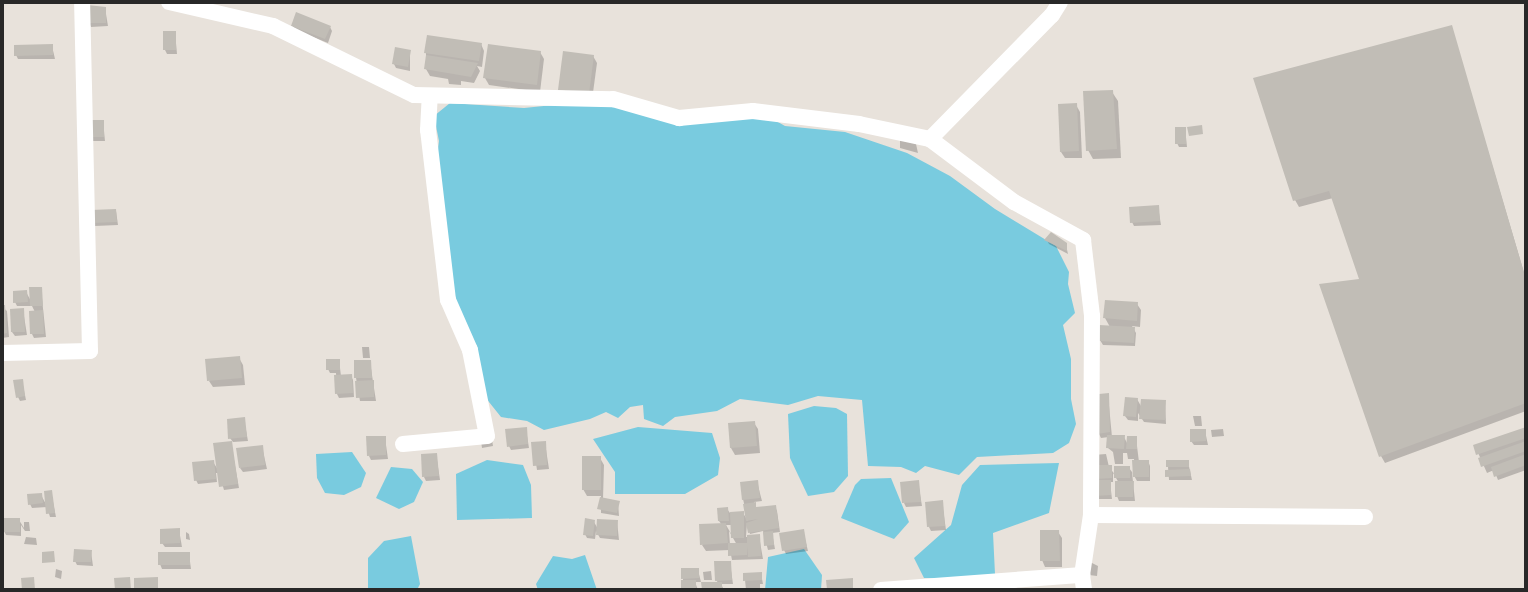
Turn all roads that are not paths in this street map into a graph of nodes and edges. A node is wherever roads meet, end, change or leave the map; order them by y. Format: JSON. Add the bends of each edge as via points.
{"nodes":[{"id":1,"x":82,"y":2,"type":"edge"},
{"id":2,"x":169,"y":2,"type":"edge"},
{"id":3,"x":1060,"y":2,"type":"edge"},
{"id":4,"x":430,"y":96,"type":"junction"},
{"id":5,"x":930,"y":139,"type":"junction"},
{"id":6,"x":2,"y":353,"type":"edge"},
{"id":7,"x":403,"y":444,"type":"dead end"},
{"id":8,"x":1091,"y":515,"type":"junction"},
{"id":9,"x":1365,"y":517,"type":"dead end"},
{"id":10,"x":1083,"y":583,"type":"edge"},
{"id":11,"x":881,"y":590,"type":"edge"}],
"edges":[{"from":1,"to":6,"type":"street","via":[[90,351]]},
{"from":2,"to":4,"type":"street","via":[[273,26],[414,95]]},
{"from":3,"to":5,"type":"street"},
{"from":4,"to":5,"type":"street","via":[[613,99],[679,118],[753,111],[859,124]]},
{"from":4,"to":7,"type":"street","via":[[428,130],[448,300],[470,350],[487,436]]},
{"from":5,"to":8,"type":"street","via":[[1013,202],[1083,240],[1092,316]]},
{"from":8,"to":9,"type":"street"},
{"from":8,"to":10,"type":"street"},
{"from":10,"to":11,"type":"street"}]}
